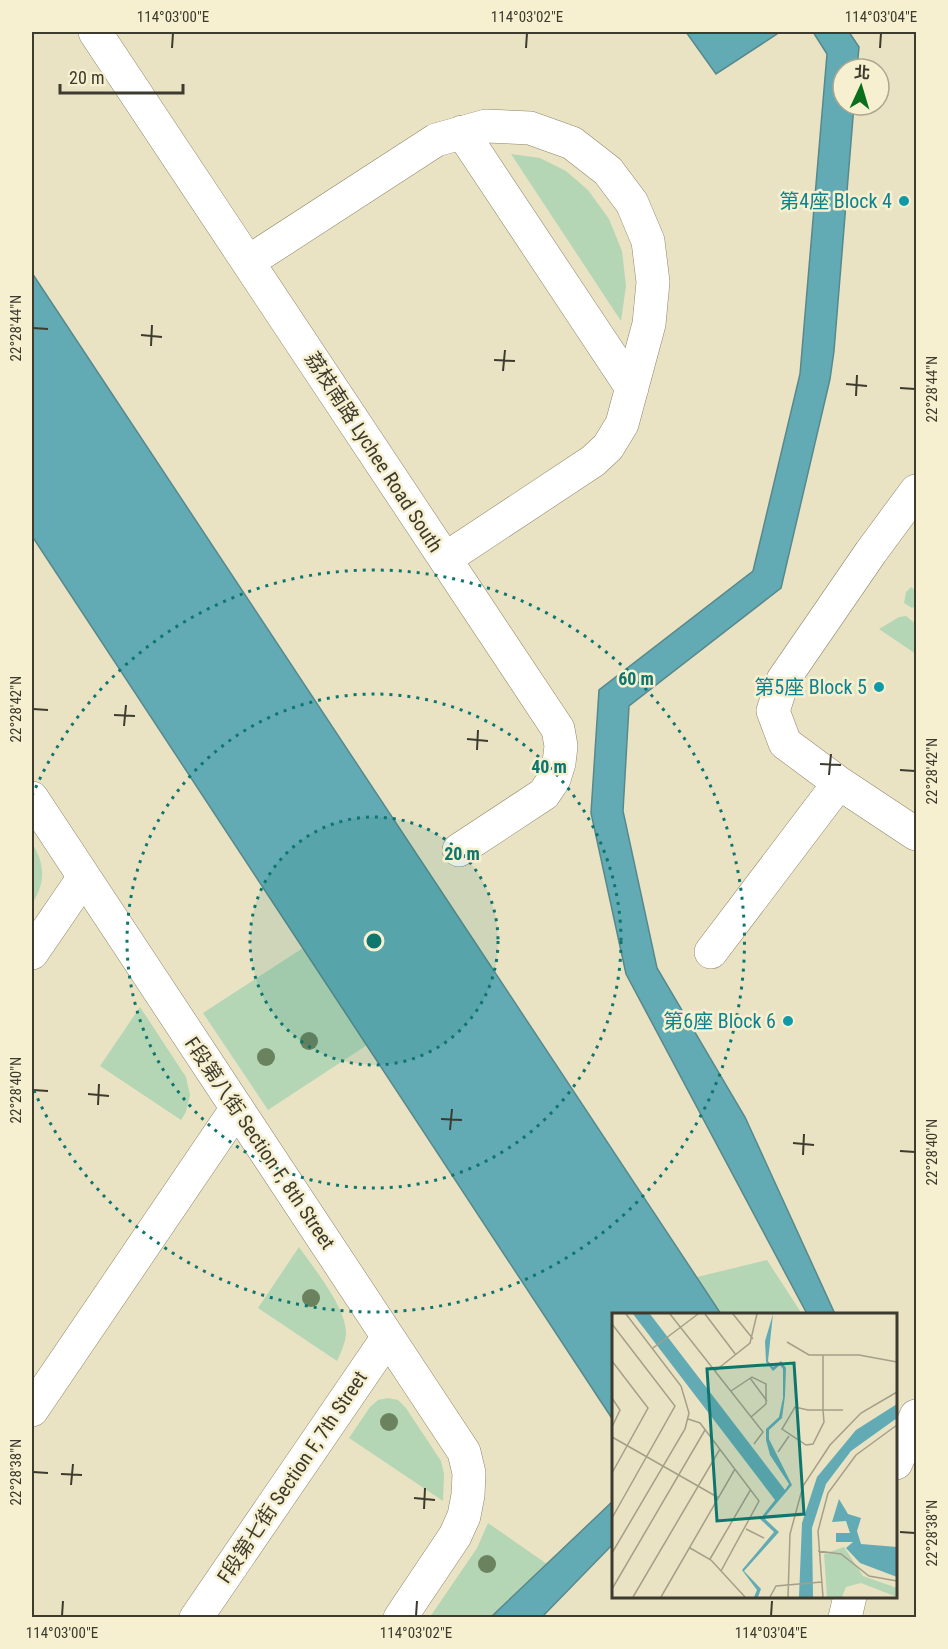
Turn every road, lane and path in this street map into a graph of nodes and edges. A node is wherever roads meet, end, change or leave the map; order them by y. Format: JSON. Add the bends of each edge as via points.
{"nodes":[{"id":1,"x":95,"y":32,"type":"edge"},
{"id":2,"x":462,"y":132,"type":"junction"},
{"id":3,"x":249,"y":262,"type":"junction"},
{"id":4,"x":632,"y":388,"type":"junction"},
{"id":5,"x":916,"y":491,"type":"edge"},
{"id":6,"x":445,"y":559,"type":"junction"},
{"id":7,"x":839,"y":783,"type":"junction"},
{"id":8,"x":32,"y":798,"type":"edge"},
{"id":9,"x":916,"y":834,"type":"edge"},
{"id":10,"x":459,"y":850,"type":"dead end"},
{"id":11,"x":84,"y":877,"type":"junction"},
{"id":12,"x":711,"y":952,"type":"dead end"},
{"id":13,"x":32,"y":953,"type":"edge"},
{"id":14,"x":237,"y":1108,"type":"junction"},
{"id":15,"x":388,"y":1337,"type":"junction"},
{"id":16,"x":32,"y":1409,"type":"edge"},
{"id":17,"x":916,"y":1416,"type":"edge"},
{"id":18,"x":897,"y":1460,"type":"edge"},
{"id":19,"x":850,"y":1598,"type":"edge"},
{"id":20,"x":196,"y":1617,"type":"edge"},
{"id":21,"x":400,"y":1617,"type":"edge"},
{"id":22,"x":845,"y":1617,"type":"edge"}],
"edges":[{"from":1,"to":3,"type":"street","name":"荔枝南路 Lychee Road South"},
{"from":2,"to":3,"type":"street","via":[[436,140]]},
{"from":2,"to":4,"type":"street"},
{"from":2,"to":4,"type":"street","via":[[486,126],[530,128],[572,143],[608,171],[632,203],[648,242],[653,282],[649,324]]},
{"from":3,"to":6,"type":"street","name":"荔枝南路 Lychee Road South"},
{"from":4,"to":6,"type":"street","via":[[622,424],[608,447],[593,461]]},
{"from":5,"to":7,"type":"street","via":[[783,680],[773,711],[785,742]]},
{"from":6,"to":10,"type":"street","name":"荔枝南路 Lychee Road South","via":[[558,729],[561,746],[554,779],[544,794]]},
{"from":7,"to":9,"type":"street"},
{"from":7,"to":12,"type":"street"},
{"from":8,"to":11,"type":"street","name":"F段第八街 Section F, 8th Street"},
{"from":11,"to":13,"type":"street"},
{"from":11,"to":14,"type":"street","name":"F段第八街 Section F, 8th Street"},
{"from":14,"to":15,"type":"street","name":"F段第八街 Section F, 8th Street"},
{"from":14,"to":16,"type":"street"},
{"from":15,"to":20,"type":"street","name":"F段第七街 Section F, 7th Street"},
{"from":15,"to":21,"type":"street","name":"F段第八街 Section F, 8th Street","via":[[464,1452],[469,1473],[464,1516],[455,1536]]},
{"from":17,"to":18,"type":"street"},
{"from":19,"to":22,"type":"street"}]}
